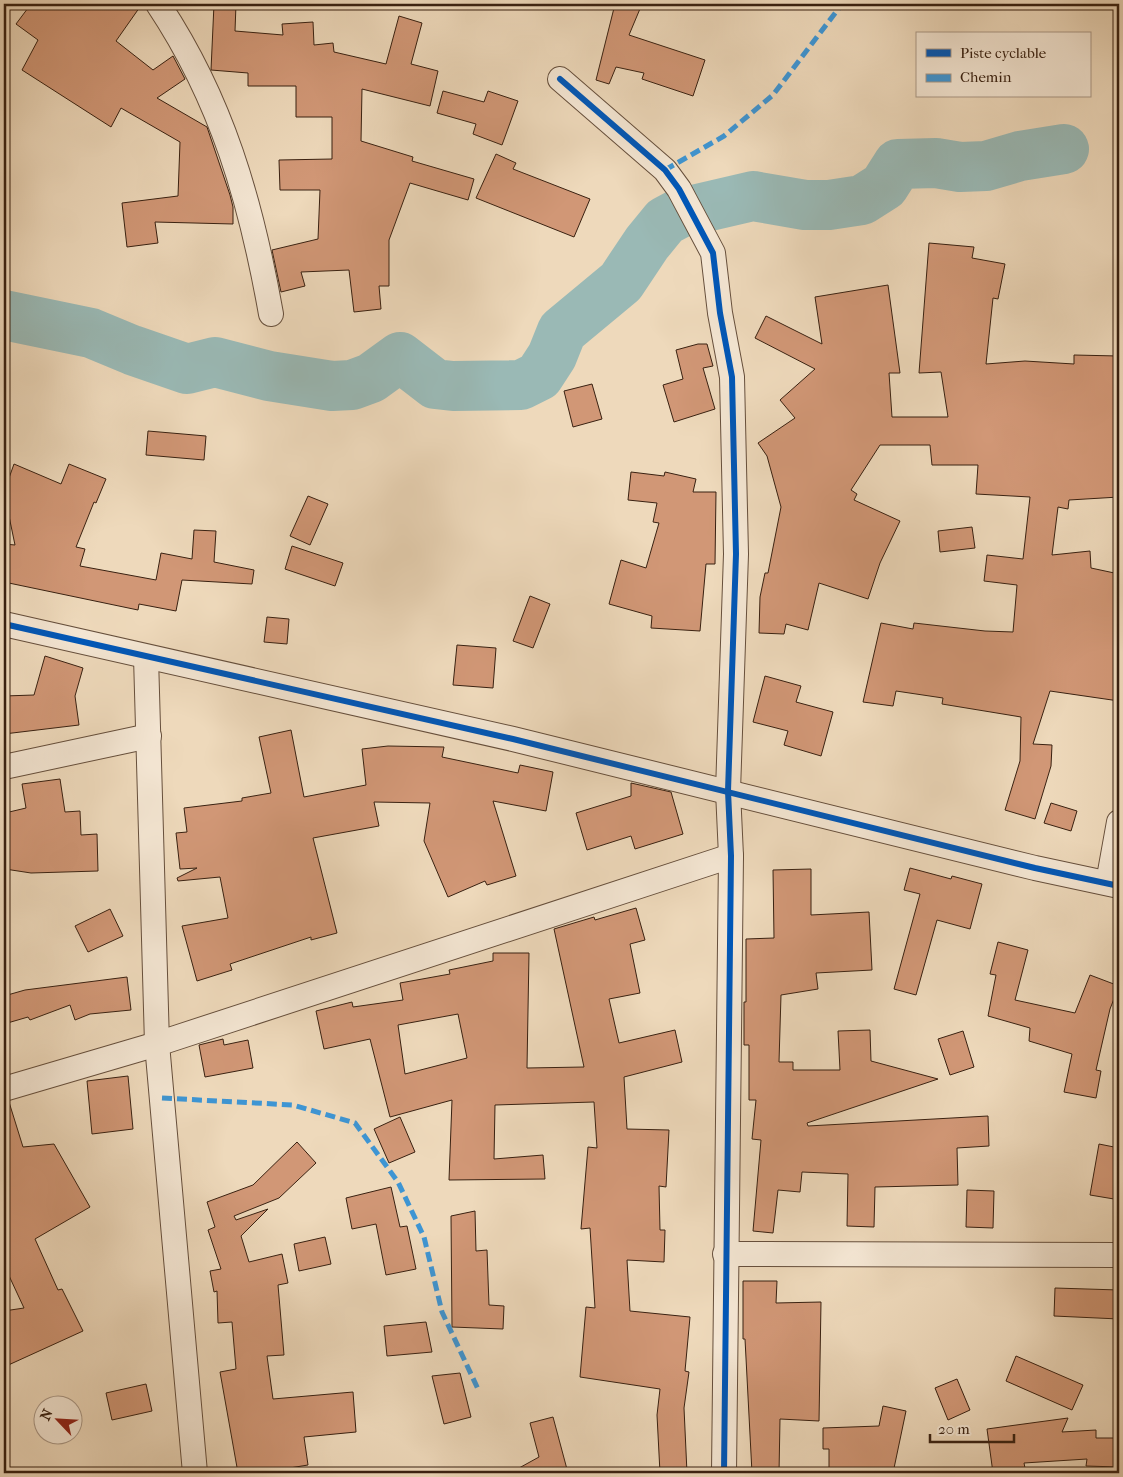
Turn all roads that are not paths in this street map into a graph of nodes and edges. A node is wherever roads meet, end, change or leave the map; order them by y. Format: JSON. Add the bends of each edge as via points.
{"nodes":[{"id":1,"x":158,"y":4,"type":"edge"},
{"id":2,"x":560,"y":78,"type":"dead end"},
{"id":3,"x":271,"y":314,"type":"dead end"},
{"id":4,"x":4,"y":624,"type":"edge"},
{"id":5,"x":146,"y":657,"type":"junction"},
{"id":6,"x":149,"y":736,"type":"junction"},
{"id":7,"x":4,"y":766,"type":"edge"},
{"id":8,"x":728,"y":791,"type":"junction"},
{"id":9,"x":1119,"y":822,"type":"edge"},
{"id":10,"x":731,"y":856,"type":"junction"},
{"id":11,"x":1114,"y":885,"type":"edge"},
{"id":12,"x":157,"y":1044,"type":"junction"},
{"id":13,"x":4,"y":1089,"type":"edge"},
{"id":14,"x":725,"y":1254,"type":"junction"},
{"id":15,"x":1119,"y":1255,"type":"edge"},
{"id":16,"x":195,"y":1473,"type":"edge"},
{"id":17,"x":724,"y":1473,"type":"edge"}],
"edges":[{"from":1,"to":3,"type":"street","via":[[184,42],[227,137],[251,214]]},
{"from":2,"to":8,"type":"street","via":[[665,170],[680,189],[712,253],[732,377],[736,554]]},
{"from":4,"to":5,"type":"street"},
{"from":5,"to":6,"type":"street"},
{"from":5,"to":8,"type":"street","via":[[514,739]]},
{"from":6,"to":7,"type":"street"},
{"from":6,"to":12,"type":"street"},
{"from":8,"to":10,"type":"street"},
{"from":8,"to":11,"type":"street"},
{"from":9,"to":11,"type":"street"},
{"from":10,"to":12,"type":"street"},
{"from":10,"to":14,"type":"street"},
{"from":12,"to":13,"type":"street"},
{"from":12,"to":16,"type":"street"},
{"from":14,"to":15,"type":"street"},
{"from":14,"to":17,"type":"street"}]}
